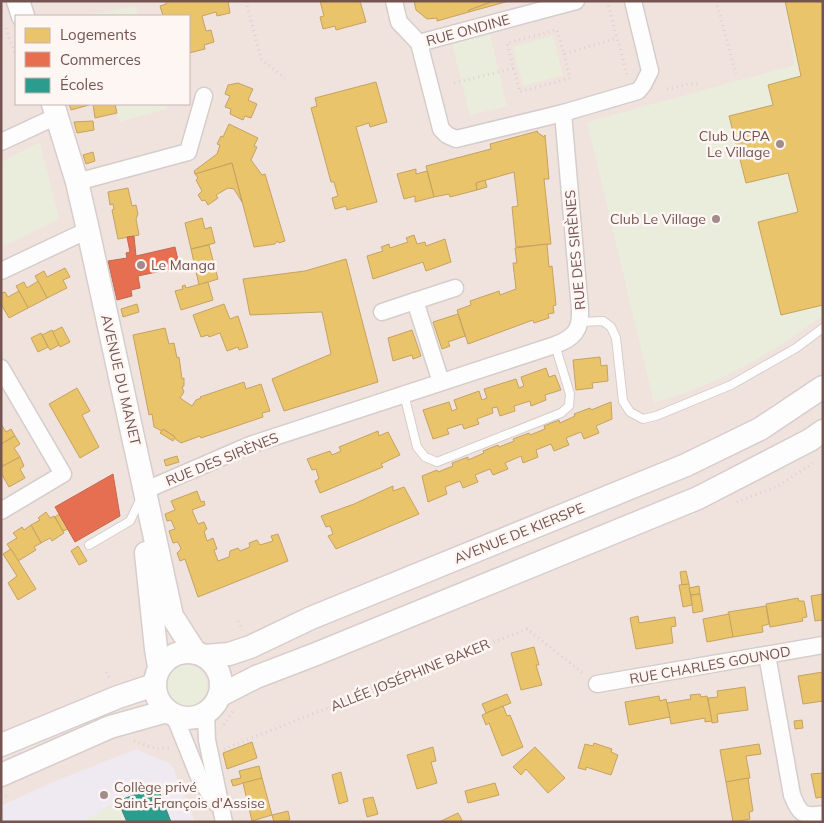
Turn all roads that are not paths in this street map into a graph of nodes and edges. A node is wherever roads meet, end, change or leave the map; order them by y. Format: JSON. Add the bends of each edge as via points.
{"nodes":[{"id":1,"x":18,"y":1,"type":"edge"},
{"id":2,"x":394,"y":1,"type":"edge"},
{"id":3,"x":576,"y":1,"type":"edge"},
{"id":4,"x":633,"y":1,"type":"edge"},
{"id":5,"x":15,"y":15,"type":"edge"},
{"id":6,"x":419,"y":43,"type":"junction"},
{"id":7,"x":204,"y":96,"type":"dead end"},
{"id":8,"x":55,"y":110,"type":"edge"},
{"id":9,"x":563,"y":112,"type":"junction"},
{"id":10,"x":1,"y":142,"type":"edge"},
{"id":11,"x":77,"y":182,"type":"junction"},
{"id":12,"x":88,"y":230,"type":"junction"},
{"id":13,"x":1,"y":271,"type":"edge"},
{"id":14,"x":455,"y":288,"type":"dead end"},
{"id":15,"x":415,"y":301,"type":"junction"},
{"id":16,"x":382,"y":312,"type":"dead end"},
{"id":17,"x":581,"y":322,"type":"junction"},
{"id":18,"x":823,"y":328,"type":"edge"},
{"id":19,"x":555,"y":345,"type":"junction"},
{"id":20,"x":1,"y":368,"type":"edge"},
{"id":21,"x":441,"y":382,"type":"junction"},
{"id":22,"x":823,"y":387,"type":"edge"},
{"id":23,"x":404,"y":394,"type":"junction"},
{"id":24,"x":823,"y":431,"type":"edge"},
{"id":25,"x":146,"y":490,"type":"junction"},
{"id":26,"x":1,"y":511,"type":"edge"},
{"id":27,"x":89,"y":545,"type":"dead end"},
{"id":28,"x":823,"y":646,"type":"edge"},
{"id":29,"x":200,"y":654,"type":"junction"},
{"id":30,"x":767,"y":655,"type":"junction"},
{"id":31,"x":157,"y":676,"type":"junction"},
{"id":32,"x":597,"y":684,"type":"road end"},
{"id":33,"x":212,"y":705,"type":"junction"},
{"id":34,"x":171,"y":713,"type":"junction"},
{"id":35,"x":1,"y":745,"type":"edge"},
{"id":36,"x":1,"y":774,"type":"edge"},
{"id":37,"x":823,"y":814,"type":"edge"},
{"id":38,"x":223,"y":818,"type":"edge"}],
"edges":[{"from":1,"to":5,"type":"main road"},
{"from":2,"to":6,"type":"street","via":[[399,22]]},
{"from":3,"to":6,"type":"street","name":"RUE ONDINE"},
{"from":4,"to":9,"type":"street","via":[[650,71],[643,85],[638,91]]},
{"from":6,"to":9,"type":"street","via":[[441,129],[447,135],[456,138]]},
{"from":7,"to":11,"type":"street","via":[[188,152]]},
{"from":8,"to":10,"type":"street"},
{"from":8,"to":11,"type":"main road","name":"AVENUE DU MANET"},
{"from":9,"to":17,"type":"street","name":"RUE DES SIRÈNES"},
{"from":11,"to":12,"type":"main road","name":"AVENUE DU MANET"},
{"from":12,"to":13,"type":"street"},
{"from":12,"to":25,"type":"main road","name":"AVENUE DU MANET"},
{"from":14,"to":15,"type":"street"},
{"from":15,"to":16,"type":"street"},
{"from":15,"to":21,"type":"street"},
{"from":17,"to":18,"type":"lane","via":[[603,321],[611,327],[616,338],[623,401],[630,412],[643,419],[731,385],[796,348]]},
{"from":17,"to":19,"type":"street","name":"RUE DES SIRÈNES","via":[[574,334]]},
{"from":19,"to":21,"type":"street","name":"RUE DES SIRÈNES"},
{"from":19,"to":23,"type":"lane","via":[[570,394],[569,406],[562,413],[437,462],[425,457],[417,447]]},
{"from":20,"to":26,"type":"street","via":[[63,474]]},
{"from":21,"to":23,"type":"street","name":"RUE DES SIRÈNES"},
{"from":22,"to":29,"type":"main road","name":"AVENUE DE KIERSPE","via":[[760,429],[686,465],[311,618],[256,645],[229,654]]},
{"from":23,"to":25,"type":"street","name":"RUE DES SIRÈNES","via":[[250,445]]},
{"from":24,"to":33,"type":"main road","via":[[698,498],[256,677]]},
{"from":25,"to":27,"type":"lane","via":[[130,521]]},
{"from":25,"to":29,"type":"main road","name":"AVENUE DU MANET","via":[[172,616]]},
{"from":25,"to":31,"type":"main road","via":[[146,551]]},
{"from":28,"to":30,"type":"street","name":"RUE CHARLES GOUNOD"},
{"from":29,"to":31,"type":"main road","via":[[165,660]]},
{"from":29,"to":33,"type":"main road","via":[[214,664],[219,674],[221,685]]},
{"from":30,"to":32,"type":"street","name":"RUE CHARLES GOUNOD"},
{"from":30,"to":37,"type":"street","via":[[792,795],[798,809],[810,816]]},
{"from":31,"to":34,"type":"main road","via":[[156,695],[160,704]]},
{"from":31,"to":35,"type":"main road","via":[[118,696]]},
{"from":33,"to":34,"type":"main road","via":[[186,718]]},
{"from":33,"to":38,"type":"street","via":[[207,740]]},
{"from":34,"to":36,"type":"main road","via":[[110,728]]},
{"from":34,"to":38,"type":"street"}]}
